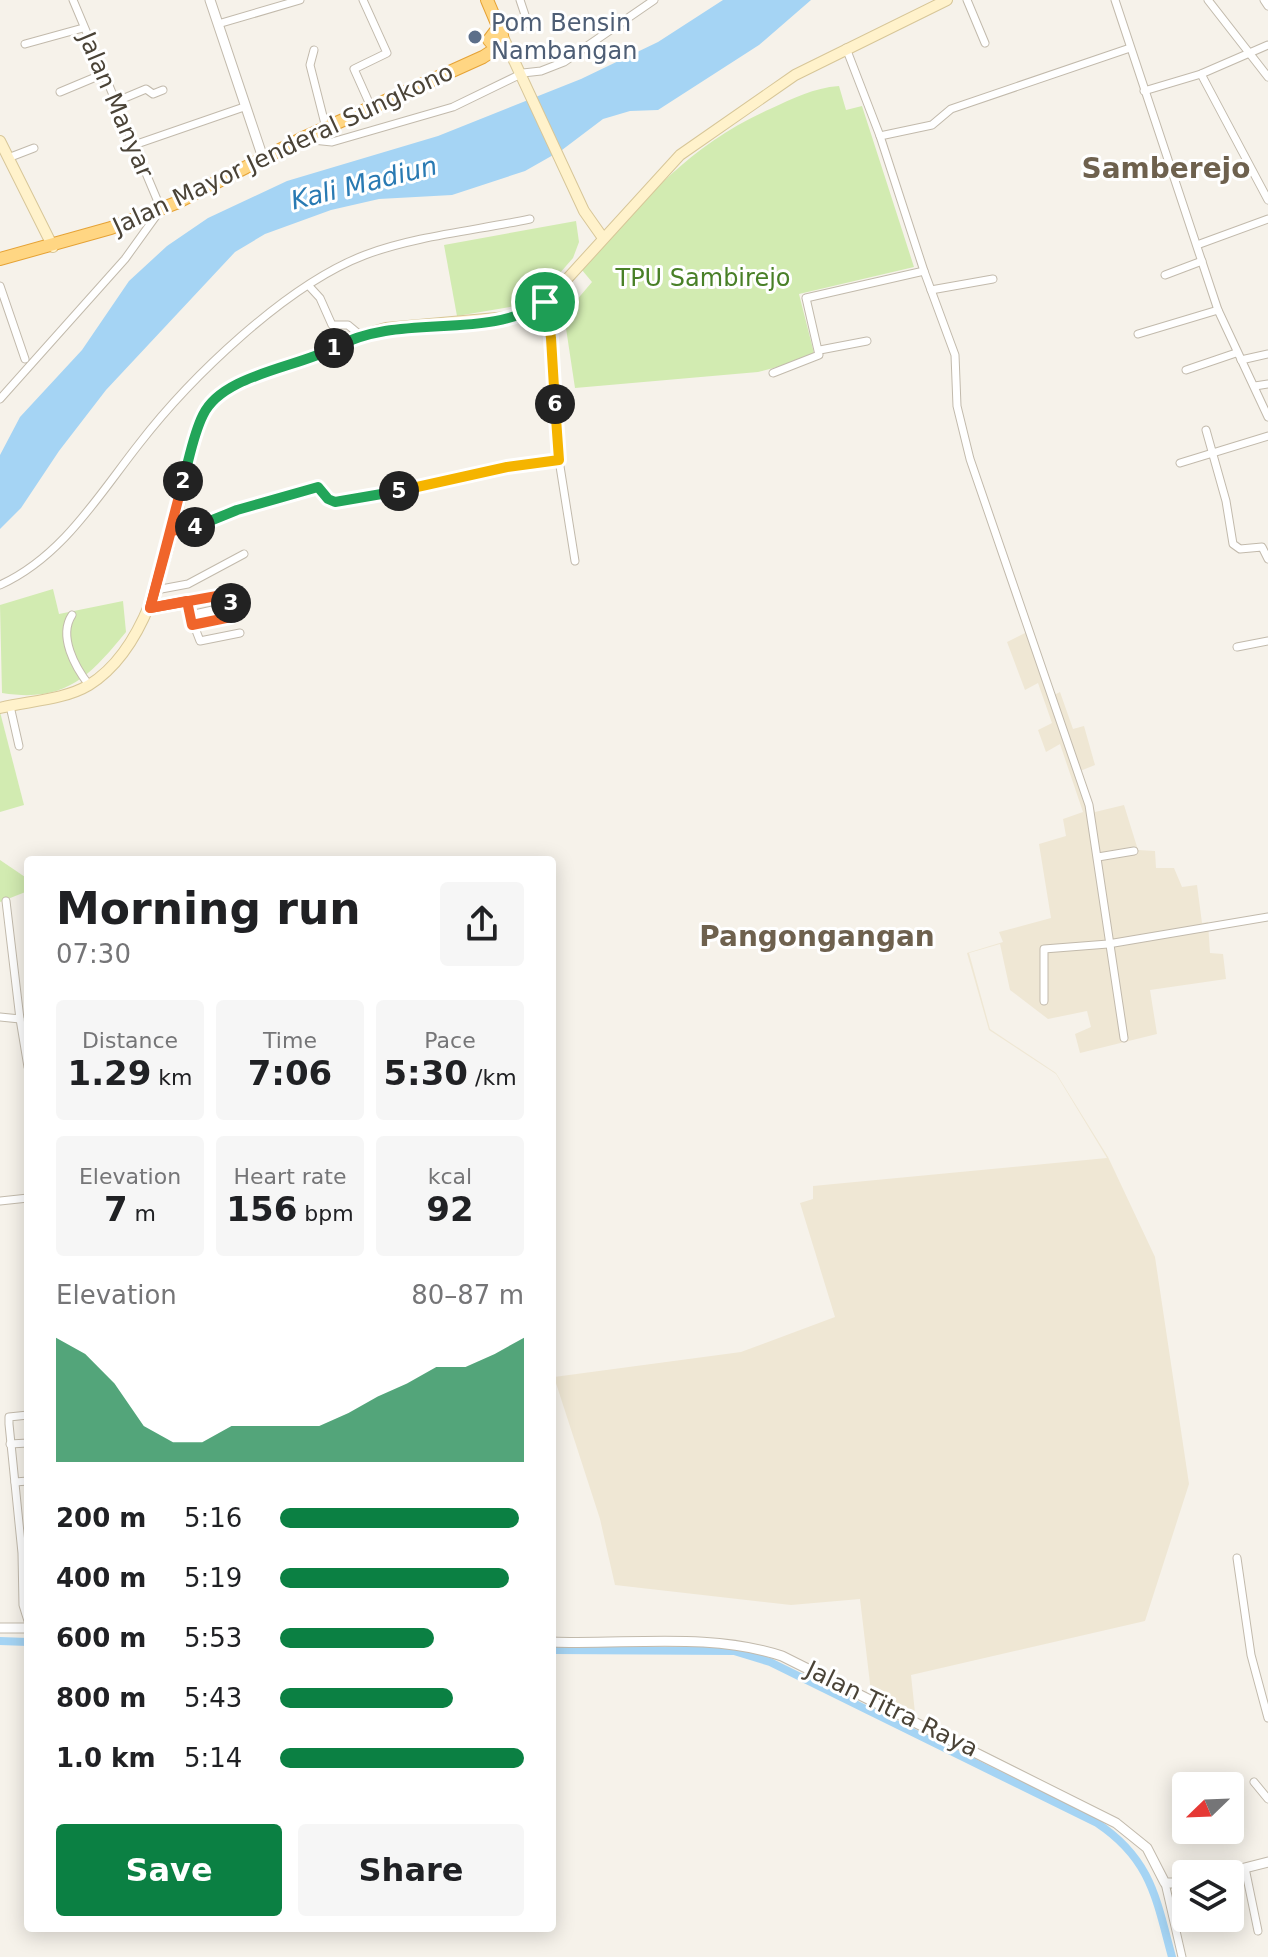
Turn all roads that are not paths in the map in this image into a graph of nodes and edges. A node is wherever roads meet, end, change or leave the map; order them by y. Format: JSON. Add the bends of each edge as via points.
{"nodes":[{"id":1,"x":73,"y":0,"type":"edge"},
{"id":2,"x":210,"y":0,"type":"edge"},
{"id":3,"x":298,"y":0,"type":"edge"},
{"id":4,"x":363,"y":0,"type":"edge"},
{"id":5,"x":484,"y":0,"type":"edge"},
{"id":6,"x":520,"y":0,"type":"edge"},
{"id":7,"x":654,"y":0,"type":"edge"},
{"id":8,"x":947,"y":0,"type":"edge"},
{"id":9,"x":967,"y":0,"type":"edge"},
{"id":10,"x":1115,"y":0,"type":"edge"},
{"id":11,"x":1208,"y":0,"type":"edge"},
{"id":12,"x":1264,"y":0,"type":"edge"},
{"id":13,"x":1268,"y":6,"type":"edge"},
{"id":14,"x":218,"y":24,"type":"junction"},
{"id":15,"x":528,"y":24,"type":"dead end"},
{"id":16,"x":83,"y":28,"type":"junction"},
{"id":17,"x":497,"y":40,"type":"junction"},
{"id":18,"x":985,"y":43,"type":"dead end"},
{"id":19,"x":25,"y":44,"type":"dead end"},
{"id":20,"x":1268,"y":45,"type":"edge"},
{"id":21,"x":846,"y":48,"type":"junction"},
{"id":22,"x":1130,"y":48,"type":"junction"},
{"id":23,"x":314,"y":50,"type":"dead end"},
{"id":24,"x":1251,"y":54,"type":"junction"},
{"id":25,"x":103,"y":74,"type":"junction"},
{"id":26,"x":1201,"y":74,"type":"junction"},
{"id":27,"x":522,"y":77,"type":"junction"},
{"id":28,"x":1268,"y":77,"type":"edge"},
{"id":29,"x":163,"y":90,"type":"dead end"},
{"id":30,"x":1144,"y":91,"type":"junction"},
{"id":31,"x":60,"y":92,"type":"dead end"},
{"id":32,"x":115,"y":102,"type":"junction"},
{"id":33,"x":244,"y":107,"type":"junction"},
{"id":34,"x":371,"y":107,"type":"junction"},
{"id":35,"x":326,"y":128,"type":"junction"},
{"id":36,"x":880,"y":136,"type":"junction"},
{"id":37,"x":301,"y":139,"type":"junction"},
{"id":38,"x":134,"y":145,"type":"junction"},
{"id":39,"x":34,"y":148,"type":"dead end"},
{"id":40,"x":3,"y":150,"type":"edge"},
{"id":41,"x":263,"y":158,"type":"junction"},
{"id":42,"x":1268,"y":200,"type":"edge"},
{"id":43,"x":161,"y":209,"type":"junction"},
{"id":44,"x":530,"y":219,"type":"dead end"},
{"id":45,"x":1268,"y":219,"type":"edge"},
{"id":46,"x":603,"y":238,"type":"junction"},
{"id":47,"x":1197,"y":245,"type":"junction"},
{"id":48,"x":53,"y":247,"type":"junction"},
{"id":49,"x":0,"y":259,"type":"edge"},
{"id":50,"x":1202,"y":261,"type":"junction"},
{"id":51,"x":924,"y":271,"type":"junction"},
{"id":52,"x":1165,"y":275,"type":"dead end"},
{"id":53,"x":993,"y":279,"type":"dead end"},
{"id":54,"x":0,"y":286,"type":"edge"},
{"id":55,"x":309,"y":286,"type":"junction"},
{"id":56,"x":931,"y":290,"type":"junction"},
{"id":57,"x":545,"y":302,"type":"junction"},
{"id":58,"x":1218,"y":310,"type":"junction"},
{"id":59,"x":1138,"y":334,"type":"dead end"},
{"id":60,"x":360,"y":335,"type":"junction"},
{"id":61,"x":867,"y":341,"type":"dead end"},
{"id":62,"x":820,"y":350,"type":"junction"},
{"id":63,"x":1268,"y":354,"type":"edge"},
{"id":64,"x":1239,"y":357,"type":"junction"},
{"id":65,"x":25,"y":359,"type":"dead end"},
{"id":66,"x":1186,"y":370,"type":"dead end"},
{"id":67,"x":773,"y":373,"type":"dead end"},
{"id":68,"x":1268,"y":384,"type":"edge"},
{"id":69,"x":1255,"y":386,"type":"junction"},
{"id":70,"x":0,"y":399,"type":"edge"},
{"id":71,"x":1268,"y":417,"type":"edge"},
{"id":72,"x":1206,"y":430,"type":"dead end"},
{"id":73,"x":1268,"y":436,"type":"edge"},
{"id":74,"x":1214,"y":454,"type":"junction"},
{"id":75,"x":559,"y":460,"type":"junction"},
{"id":76,"x":1180,"y":463,"type":"dead end"},
{"id":77,"x":171,"y":531,"type":"junction"},
{"id":78,"x":244,"y":554,"type":"dead end"},
{"id":79,"x":1268,"y":559,"type":"edge"},
{"id":80,"x":575,"y":561,"type":"dead end"},
{"id":81,"x":0,"y":585,"type":"edge"},
{"id":82,"x":156,"y":590,"type":"junction"},
{"id":83,"x":208,"y":597,"type":"junction"},
{"id":84,"x":187,"y":601,"type":"junction"},
{"id":85,"x":231,"y":606,"type":"junction"},
{"id":86,"x":150,"y":608,"type":"junction"},
{"id":87,"x":210,"y":610,"type":"junction"},
{"id":88,"x":72,"y":615,"type":"dead end"},
{"id":89,"x":190,"y":615,"type":"junction"},
{"id":90,"x":212,"y":621,"type":"junction"},
{"id":91,"x":192,"y":625,"type":"junction"},
{"id":92,"x":240,"y":633,"type":"dead end"},
{"id":93,"x":1268,"y":641,"type":"edge"},
{"id":94,"x":1237,"y":647,"type":"dead end"},
{"id":95,"x":89,"y":685,"type":"junction"},
{"id":96,"x":5,"y":707,"type":"edge"},
{"id":97,"x":19,"y":746,"type":"dead end"},
{"id":98,"x":1134,"y":851,"type":"dead end"},
{"id":99,"x":1098,"y":857,"type":"junction"},
{"id":100,"x":6,"y":901,"type":"dead end"},
{"id":101,"x":1268,"y":917,"type":"edge"},
{"id":102,"x":1108,"y":944,"type":"junction"},
{"id":103,"x":1044,"y":1001,"type":"dead end"},
{"id":104,"x":0,"y":1017,"type":"edge"},
{"id":105,"x":23,"y":1021,"type":"edge"},
{"id":106,"x":1124,"y":1038,"type":"dead end"},
{"id":107,"x":24,"y":1198,"type":"edge"},
{"id":108,"x":0,"y":1201,"type":"edge"},
{"id":109,"x":24,"y":1415,"type":"edge"},
{"id":110,"x":9,"y":1417,"type":"junction"},
{"id":111,"x":0,"y":1418,"type":"edge"},
{"id":112,"x":24,"y":1443,"type":"edge"},
{"id":113,"x":10,"y":1444,"type":"junction"},
{"id":114,"x":24,"y":1481,"type":"edge"},
{"id":115,"x":15,"y":1482,"type":"junction"},
{"id":116,"x":1237,"y":1558,"type":"dead end"},
{"id":117,"x":24,"y":1570,"type":"edge"},
{"id":118,"x":0,"y":1628,"type":"edge"},
{"id":119,"x":24,"y":1628,"type":"edge"},
{"id":120,"x":556,"y":1642,"type":"edge"},
{"id":121,"x":1268,"y":1718,"type":"edge"},
{"id":122,"x":1254,"y":1782,"type":"dead end"},
{"id":123,"x":1268,"y":1799,"type":"edge"},
{"id":124,"x":1268,"y":1862,"type":"edge"},
{"id":125,"x":1245,"y":1868,"type":"joint"},
{"id":126,"x":1165,"y":1883,"type":"junction"},
{"id":127,"x":1172,"y":1883,"type":"edge"},
{"id":128,"x":1258,"y":1931,"type":"dead end"},
{"id":129,"x":1182,"y":1957,"type":"edge"}],
"edges":[{"from":1,"to":16,"type":"street","name":"Jalan Manyar"},
{"from":2,"to":14,"type":"street"},
{"from":3,"to":14,"type":"street"},
{"from":4,"to":34,"type":"street","via":[[387,53],[354,69]]},
{"from":5,"to":17,"type":"highway"},
{"from":6,"to":15,"type":"street"},
{"from":7,"to":27,"type":"street","via":[[564,62]]},
{"from":8,"to":21,"type":"main road"},
{"from":9,"to":18,"type":"street"},
{"from":10,"to":22,"type":"street"},
{"from":11,"to":24,"type":"street"},
{"from":12,"to":13,"type":"street"},
{"from":14,"to":33,"type":"street"},
{"from":16,"to":19,"type":"street"},
{"from":16,"to":25,"type":"street","name":"Jalan Manyar"},
{"from":17,"to":27,"type":"main road"},
{"from":17,"to":34,"type":"highway","name":"Jalan Mayor Jenderal Sungkono","via":[[473,62]]},
{"from":20,"to":24,"type":"street"},
{"from":21,"to":36,"type":"street"},
{"from":21,"to":46,"type":"main road","via":[[765,92],[680,155]]},
{"from":22,"to":30,"type":"street"},
{"from":22,"to":36,"type":"street","via":[[951,109],[932,125]]},
{"from":23,"to":35,"type":"street","via":[[310,65]]},
{"from":24,"to":26,"type":"street"},
{"from":24,"to":28,"type":"street"},
{"from":25,"to":31,"type":"street"},
{"from":25,"to":32,"type":"street","name":"Jalan Manyar"},
{"from":26,"to":30,"type":"street"},
{"from":26,"to":42,"type":"street"},
{"from":27,"to":37,"type":"street","via":[[405,123],[332,142]]},
{"from":27,"to":46,"type":"main road","via":[[584,211]]},
{"from":29,"to":32,"type":"street","via":[[153,94],[147,89]]},
{"from":30,"to":47,"type":"street"},
{"from":32,"to":38,"type":"street","name":"Jalan Manyar"},
{"from":33,"to":38,"type":"street"},
{"from":33,"to":41,"type":"street"},
{"from":34,"to":35,"type":"highway","name":"Jalan Mayor Jenderal Sungkono"},
{"from":35,"to":37,"type":"highway","name":"Jalan Mayor Jenderal Sungkono"},
{"from":36,"to":51,"type":"street"},
{"from":37,"to":41,"type":"highway","name":"Jalan Mayor Jenderal Sungkono"},
{"from":38,"to":43,"type":"street","name":"Jalan Manyar"},
{"from":39,"to":40,"type":"street"},
{"from":40,"to":48,"type":"main road"},
{"from":41,"to":43,"type":"highway","name":"Jalan Mayor Jenderal Sungkono"},
{"from":43,"to":48,"type":"highway","name":"Jalan Mayor Jenderal Sungkono"},
{"from":43,"to":70,"type":"street","via":[[125,259]]},
{"from":44,"to":55,"type":"street","via":[[392,247],[341,266]]},
{"from":45,"to":47,"type":"street"},
{"from":46,"to":57,"type":"main road"},
{"from":47,"to":50,"type":"street"},
{"from":48,"to":49,"type":"highway","name":"Jalan Mayor Jenderal Sungkono"},
{"from":50,"to":52,"type":"street"},
{"from":50,"to":58,"type":"street"},
{"from":51,"to":56,"type":"street"},
{"from":51,"to":62,"type":"street","via":[[806,298]]},
{"from":53,"to":56,"type":"street"},
{"from":54,"to":65,"type":"street"},
{"from":55,"to":60,"type":"street","via":[[332,325],[348,325]]},
{"from":55,"to":81,"type":"street","via":[[242,335],[140,442],[65,539]]},
{"from":56,"to":99,"type":"street","via":[[955,355],[957,406],[966,448],[1089,805]]},
{"from":57,"to":60,"type":"main road","via":[[509,318],[386,328]]},
{"from":57,"to":75,"type":"street"},
{"from":58,"to":59,"type":"street"},
{"from":58,"to":64,"type":"street"},
{"from":60,"to":77,"type":"main road","via":[[233,385],[213,399],[199,425]]},
{"from":61,"to":62,"type":"street"},
{"from":62,"to":67,"type":"street","via":[[812,361]]},
{"from":63,"to":64,"type":"street"},
{"from":64,"to":66,"type":"street"},
{"from":64,"to":69,"type":"street"},
{"from":68,"to":69,"type":"street"},
{"from":69,"to":71,"type":"street"},
{"from":72,"to":74,"type":"street"},
{"from":73,"to":74,"type":"street"},
{"from":74,"to":76,"type":"street"},
{"from":74,"to":79,"type":"street","via":[[1234,546],[1262,547]]},
{"from":75,"to":77,"type":"street","via":[[335,502],[318,487]]},
{"from":75,"to":80,"type":"street"},
{"from":77,"to":82,"type":"main road"},
{"from":78,"to":82,"type":"street","via":[[188,584]]},
{"from":82,"to":86,"type":"main road"},
{"from":83,"to":84,"type":"street"},
{"from":83,"to":85,"type":"street","via":[[228,594]]},
{"from":83,"to":87,"type":"street"},
{"from":84,"to":86,"type":"street"},
{"from":84,"to":89,"type":"street"},
{"from":85,"to":87,"type":"street"},
{"from":85,"to":90,"type":"street","via":[[231,617]]},
{"from":86,"to":95,"type":"main road","via":[[126,647]]},
{"from":87,"to":89,"type":"street"},
{"from":87,"to":90,"type":"street"},
{"from":88,"to":95,"type":"street","via":[[65,631],[72,658]]},
{"from":89,"to":91,"type":"street"},
{"from":90,"to":91,"type":"street"},
{"from":91,"to":92,"type":"street","via":[[200,641]]},
{"from":93,"to":94,"type":"street"},
{"from":95,"to":96,"type":"main road"},
{"from":96,"to":97,"type":"street"},
{"from":98,"to":99,"type":"street"},
{"from":99,"to":102,"type":"street"},
{"from":100,"to":105,"type":"street"},
{"from":101,"to":102,"type":"street"},
{"from":102,"to":103,"type":"street","via":[[1042,951]]},
{"from":102,"to":106,"type":"street"},
{"from":104,"to":105,"type":"street"},
{"from":107,"to":108,"type":"street"},
{"from":109,"to":110,"type":"street"},
{"from":110,"to":111,"type":"street"},
{"from":110,"to":113,"type":"street"},
{"from":112,"to":113,"type":"street"},
{"from":113,"to":115,"type":"street"},
{"from":114,"to":115,"type":"street"},
{"from":115,"to":117,"type":"street"},
{"from":116,"to":121,"type":"street","via":[[1251,1655]]},
{"from":118,"to":119,"type":"street"},
{"from":120,"to":126,"type":"street","name":"Jalan Titra Raya","via":[[725,1645],[782,1656],[1116,1823],[1144,1844]]},
{"from":122,"to":123,"type":"street"},
{"from":124,"to":125,"type":"street"},
{"from":125,"to":128,"type":"street"},
{"from":126,"to":127,"type":"street"},
{"from":126,"to":129,"type":"street"}]}
